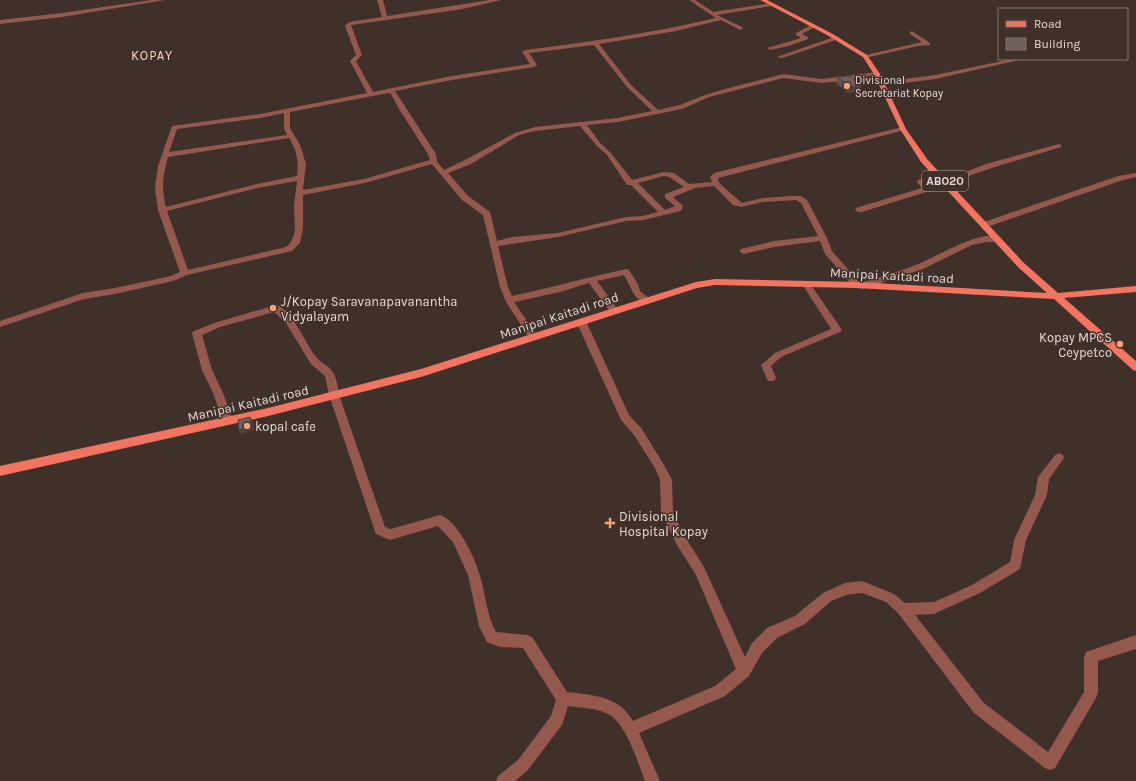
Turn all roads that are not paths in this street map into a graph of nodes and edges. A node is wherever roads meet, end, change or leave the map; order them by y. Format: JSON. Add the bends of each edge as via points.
{"nodes":[{"id":1,"x":162,"y":0,"type":"edge"},
{"id":2,"x":380,"y":0,"type":"edge"},
{"id":3,"x":498,"y":0,"type":"edge"},
{"id":4,"x":706,"y":0,"type":"edge"},
{"id":5,"x":763,"y":0,"type":"edge"},
{"id":6,"x":693,"y":1,"type":"edge"},
{"id":7,"x":771,"y":4,"type":"junction"},
{"id":8,"x":712,"y":14,"type":"junction"},
{"id":9,"x":385,"y":18,"type":"junction"},
{"id":10,"x":720,"y":19,"type":"junction"},
{"id":11,"x":0,"y":22,"type":"edge"},
{"id":12,"x":813,"y":26,"type":"junction"},
{"id":13,"x":740,"y":28,"type":"dead end"},
{"id":14,"x":912,"y":34,"type":"dead end"},
{"id":15,"x":837,"y":38,"type":"junction"},
{"id":16,"x":596,"y":44,"type":"junction"},
{"id":17,"x":770,"y":48,"type":"dead end"},
{"id":18,"x":865,"y":56,"type":"junction"},
{"id":19,"x":780,"y":58,"type":"dead end"},
{"id":20,"x":1016,"y":60,"type":"edge"},
{"id":21,"x":876,"y":74,"type":"junction"},
{"id":22,"x":882,"y":84,"type":"junction"},
{"id":23,"x":388,"y":92,"type":"junction"},
{"id":24,"x":371,"y":94,"type":"junction"},
{"id":25,"x":287,"y":110,"type":"junction"},
{"id":26,"x":656,"y":111,"type":"junction"},
{"id":27,"x":582,"y":124,"type":"junction"},
{"id":28,"x":903,"y":129,"type":"junction"},
{"id":29,"x":291,"y":136,"type":"junction"},
{"id":30,"x":1059,"y":146,"type":"dead end"},
{"id":31,"x":166,"y":155,"type":"junction"},
{"id":32,"x":434,"y":161,"type":"junction"},
{"id":33,"x":445,"y":172,"type":"junction"},
{"id":34,"x":1136,"y":175,"type":"edge"},
{"id":35,"x":301,"y":178,"type":"junction"},
{"id":36,"x":943,"y":179,"type":"junction"},
{"id":37,"x":633,"y":183,"type":"junction"},
{"id":38,"x":716,"y":184,"type":"junction"},
{"id":39,"x":692,"y":186,"type":"junction"},
{"id":40,"x":300,"y":193,"type":"junction"},
{"id":41,"x":162,"y":210,"type":"junction"},
{"id":42,"x":859,"y":210,"type":"dead end"},
{"id":43,"x":664,"y":213,"type":"junction"},
{"id":44,"x":984,"y":225,"type":"junction"},
{"id":45,"x":823,"y":238,"type":"junction"},
{"id":46,"x":997,"y":239,"type":"junction"},
{"id":47,"x":494,"y":244,"type":"junction"},
{"id":48,"x":744,"y":251,"type":"dead end"},
{"id":49,"x":185,"y":273,"type":"junction"},
{"id":50,"x":591,"y":279,"type":"junction"},
{"id":51,"x":806,"y":284,"type":"junction"},
{"id":52,"x":860,"y":286,"type":"junction"},
{"id":53,"x":1136,"y":289,"type":"edge"},
{"id":54,"x":1055,"y":296,"type":"junction"},
{"id":55,"x":509,"y":300,"type":"junction"},
{"id":56,"x":647,"y":300,"type":"junction"},
{"id":57,"x":614,"y":311,"type":"junction"},
{"id":58,"x":581,"y":322,"type":"junction"},
{"id":59,"x":0,"y":324,"type":"edge"},
{"id":60,"x":533,"y":337,"type":"junction"},
{"id":61,"x":1136,"y":367,"type":"edge"},
{"id":62,"x":771,"y":378,"type":"dead end"},
{"id":63,"x":334,"y":396,"type":"junction"},
{"id":64,"x":228,"y":421,"type":"junction"},
{"id":65,"x":1059,"y":458,"type":"dead end"},
{"id":66,"x":3,"y":472,"type":"edge"},
{"id":67,"x":903,"y":609,"type":"junction"},
{"id":68,"x":1136,"y":642,"type":"edge"},
{"id":69,"x":744,"y":671,"type":"junction"},
{"id":70,"x":563,"y":699,"type":"junction"},
{"id":71,"x":630,"y":730,"type":"junction"},
{"id":72,"x":503,"y":781,"type":"edge"},
{"id":73,"x":653,"y":781,"type":"edge"}],
"edges":[{"from":1,"to":11,"type":"street","via":[[62,16]]},
{"from":2,"to":9,"type":"street"},
{"from":3,"to":9,"type":"street"},
{"from":4,"to":6,"type":"street"},
{"from":5,"to":7,"type":"main road","number":"AB020"},
{"from":6,"to":8,"type":"street"},
{"from":7,"to":8,"type":"street"},
{"from":7,"to":12,"type":"main road","number":"AB020"},
{"from":8,"to":10,"type":"street"},
{"from":9,"to":24,"type":"street","via":[[352,22],[348,26],[359,55],[353,61]]},
{"from":10,"to":13,"type":"street"},
{"from":10,"to":16,"type":"street"},
{"from":12,"to":15,"type":"main road","number":"AB020"},
{"from":12,"to":17,"type":"street","via":[[798,34],[806,38]]},
{"from":14,"to":18,"type":"street","via":[[928,44]]},
{"from":15,"to":18,"type":"main road","number":"AB020"},
{"from":15,"to":19,"type":"street"},
{"from":16,"to":23,"type":"street","via":[[525,52],[534,64]]},
{"from":16,"to":26,"type":"street","via":[[629,86]]},
{"from":18,"to":21,"type":"main road","number":"AB020"},
{"from":20,"to":22,"type":"street","via":[[939,78]]},
{"from":21,"to":22,"type":"main road","number":"AB020"},
{"from":21,"to":26,"type":"street","via":[[829,81],[783,76],[707,96],[682,107]]},
{"from":22,"to":28,"type":"main road","number":"AB020"},
{"from":23,"to":24,"type":"street"},
{"from":23,"to":32,"type":"street","via":[[394,93]]},
{"from":24,"to":25,"type":"street"},
{"from":25,"to":29,"type":"street","via":[[287,128]]},
{"from":25,"to":31,"type":"street","via":[[260,116],[176,126]]},
{"from":26,"to":27,"type":"street","via":[[618,120]]},
{"from":27,"to":33,"type":"street","via":[[535,129],[517,134]]},
{"from":27,"to":37,"type":"street","via":[[609,154],[630,184]]},
{"from":28,"to":36,"type":"main road","number":"AB020","via":[[924,160]]},
{"from":28,"to":38,"type":"street","via":[[717,175],[714,177]]},
{"from":29,"to":31,"type":"street"},
{"from":29,"to":35,"type":"street","via":[[297,145],[302,164]]},
{"from":30,"to":36,"type":"street"},
{"from":31,"to":41,"type":"street","via":[[159,178]]},
{"from":32,"to":33,"type":"street"},
{"from":32,"to":40,"type":"street","via":[[365,181]]},
{"from":33,"to":47,"type":"street","via":[[466,198],[487,214]]},
{"from":34,"to":44,"type":"street"},
{"from":35,"to":40,"type":"street"},
{"from":35,"to":41,"type":"street","via":[[257,186]]},
{"from":36,"to":42,"type":"street","via":[[921,182],[926,189]]},
{"from":36,"to":44,"type":"main road","number":"AB020"},
{"from":37,"to":39,"type":"street","via":[[664,174]]},
{"from":37,"to":43,"type":"street"},
{"from":38,"to":39,"type":"street"},
{"from":38,"to":45,"type":"street","via":[[741,205],[763,200],[798,198],[804,202]]},
{"from":39,"to":43,"type":"street","via":[[668,196],[679,206],[678,209]]},
{"from":40,"to":49,"type":"street","via":[[296,244],[289,249]]},
{"from":41,"to":49,"type":"street"},
{"from":43,"to":47,"type":"street","via":[[620,220],[558,235]]},
{"from":44,"to":46,"type":"main road","number":"AB020"},
{"from":45,"to":48,"type":"street","via":[[774,244]]},
{"from":45,"to":52,"type":"street","via":[[828,252]]},
{"from":46,"to":52,"type":"street","via":[[967,243],[927,264]]},
{"from":46,"to":54,"type":"main road","number":"AB020"},
{"from":47,"to":55,"type":"street"},
{"from":49,"to":59,"type":"street","via":[[173,278],[83,296]]},
{"from":50,"to":55,"type":"street"},
{"from":50,"to":56,"type":"street","via":[[626,272],[636,292]]},
{"from":50,"to":57,"type":"street"},
{"from":51,"to":52,"type":"main road","name":"Manipai Kaitadi road"},
{"from":51,"to":56,"type":"main road","name":"Manipai Kaitadi road","via":[[715,282]]},
{"from":51,"to":62,"type":"street","via":[[837,330],[778,355],[766,365]]},
{"from":52,"to":54,"type":"main road","name":"Manipai Kaitadi road"},
{"from":53,"to":54,"type":"main road","name":"Manipai Kaitadi road"},
{"from":54,"to":61,"type":"main road","number":"AB020"},
{"from":55,"to":60,"type":"street"},
{"from":56,"to":57,"type":"main road","name":"Manipai Kaitadi road"},
{"from":57,"to":58,"type":"main road","name":"Manipai Kaitadi road"},
{"from":58,"to":60,"type":"main road","name":"Manipai Kaitadi road"},
{"from":58,"to":69,"type":"street","via":[[625,417],[659,465],[666,480],[667,512],[700,572]]},
{"from":60,"to":63,"type":"main road","name":"Manipai Kaitadi road","via":[[422,373]]},
{"from":63,"to":64,"type":"main road","name":"Manipai Kaitadi road"},
{"from":63,"to":64,"type":"street","via":[[330,375],[314,361],[289,321],[276,308],[197,332],[207,370]]},
{"from":63,"to":70,"type":"street","via":[[380,530],[390,535],[440,520],[457,538],[474,575],[485,626],[492,636],[500,640],[527,642]]},
{"from":64,"to":66,"type":"main road","name":"Manipai Kaitadi road"},
{"from":65,"to":67,"type":"street","via":[[1044,477],[1041,495],[1020,540],[1016,565],[976,590],[934,608]]},
{"from":67,"to":68,"type":"street","via":[[979,708],[1050,763],[1091,693],[1091,657]]},
{"from":67,"to":69,"type":"street","via":[[890,598],[862,587],[845,589],[827,597],[800,620],[772,633],[757,648]]},
{"from":69,"to":71,"type":"street","via":[[720,691]]},
{"from":70,"to":71,"type":"street","via":[[595,703],[617,710]]},
{"from":70,"to":72,"type":"street","via":[[557,720],[523,765]]},
{"from":71,"to":73,"type":"street"}]}
